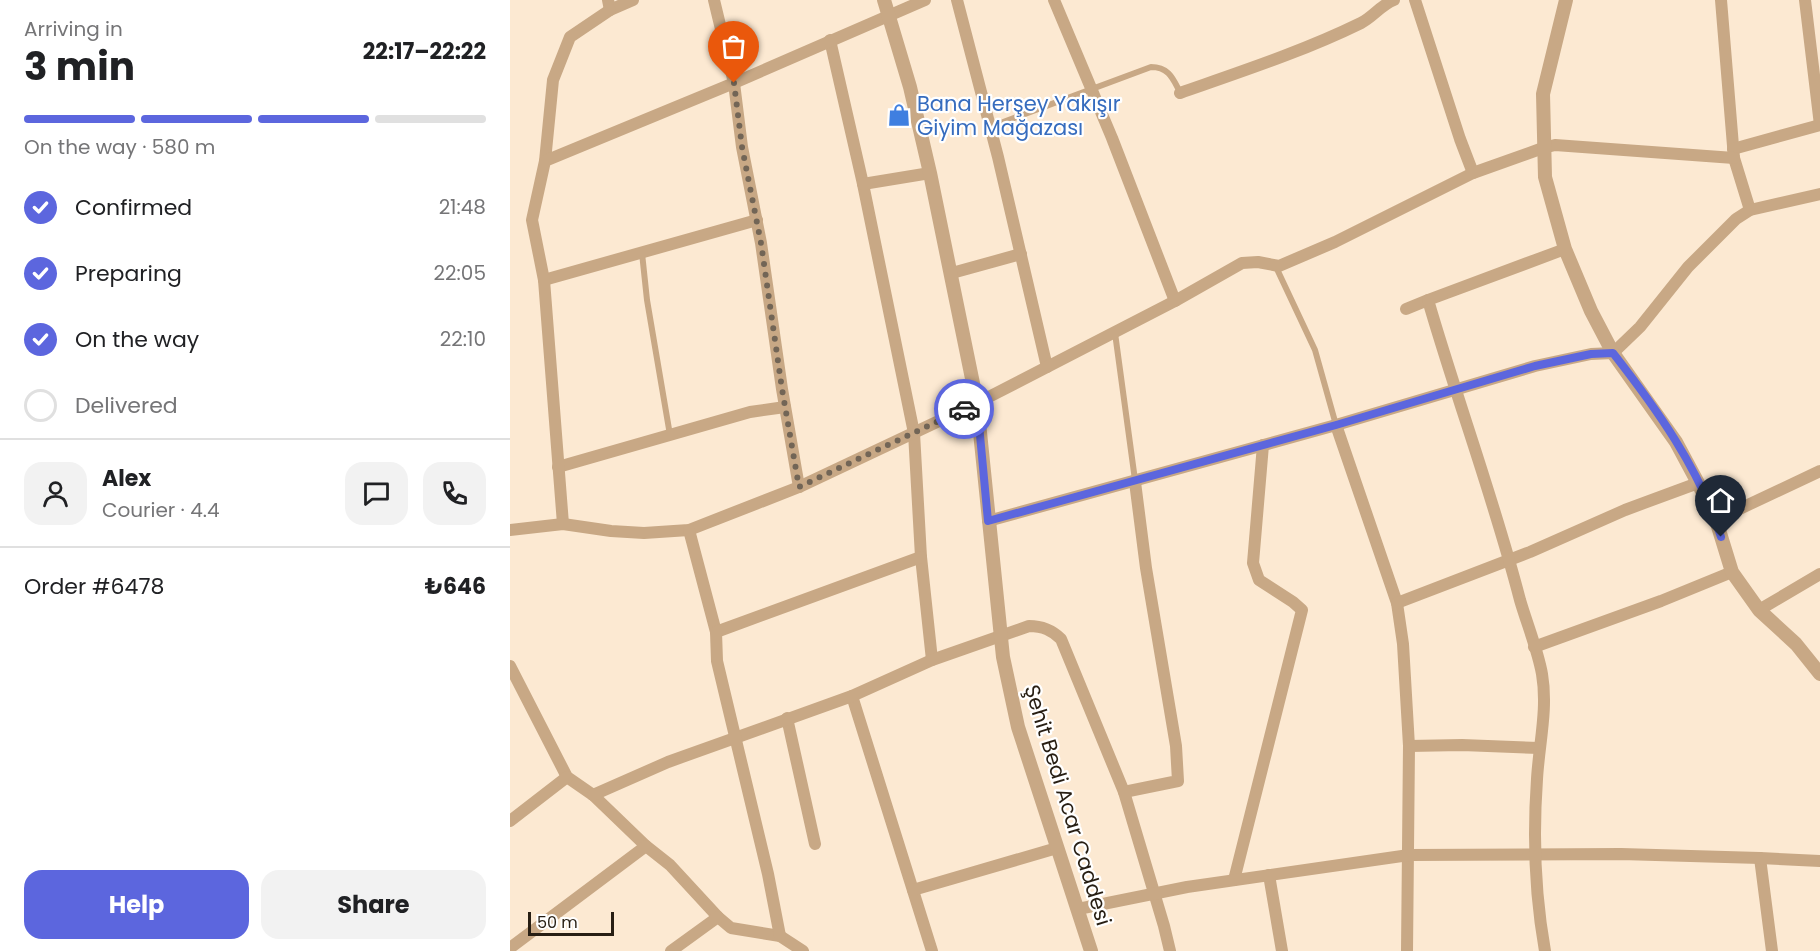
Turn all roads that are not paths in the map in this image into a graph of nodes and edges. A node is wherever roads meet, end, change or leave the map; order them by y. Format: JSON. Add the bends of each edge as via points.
{"nodes":[{"id":1,"x":633,"y":0,"type":"edge"},
{"id":2,"x":714,"y":0,"type":"edge"},
{"id":3,"x":884,"y":0,"type":"edge"},
{"id":4,"x":925,"y":0,"type":"edge"},
{"id":5,"x":957,"y":0,"type":"edge"},
{"id":6,"x":1054,"y":0,"type":"edge"},
{"id":7,"x":1394,"y":0,"type":"edge"},
{"id":8,"x":1415,"y":0,"type":"edge"},
{"id":9,"x":1566,"y":0,"type":"edge"},
{"id":10,"x":1721,"y":0,"type":"edge"},
{"id":11,"x":1805,"y":0,"type":"edge"},
{"id":12,"x":609,"y":5,"type":"edge"},
{"id":13,"x":1373,"y":5,"type":"edge"},
{"id":14,"x":890,"y":14,"type":"junction"},
{"id":15,"x":830,"y":40,"type":"junction"},
{"id":16,"x":734,"y":83,"type":"junction"},
{"id":17,"x":1091,"y":89,"type":"junction"},
{"id":18,"x":1180,"y":93,"type":"joint"},
{"id":19,"x":1820,"y":125,"type":"edge"},
{"id":20,"x":990,"y":128,"type":"junction"},
{"id":21,"x":1543,"y":148,"type":"junction"},
{"id":22,"x":1734,"y":153,"type":"junction"},
{"id":23,"x":545,"y":161,"type":"junction"},
{"id":24,"x":930,"y":173,"type":"junction"},
{"id":25,"x":1473,"y":173,"type":"junction"},
{"id":26,"x":862,"y":184,"type":"junction"},
{"id":27,"x":1820,"y":194,"type":"edge"},
{"id":28,"x":1750,"y":210,"type":"junction"},
{"id":29,"x":757,"y":220,"type":"junction"},
{"id":30,"x":1565,"y":249,"type":"junction"},
{"id":31,"x":642,"y":253,"type":"junction"},
{"id":32,"x":1021,"y":254,"type":"junction"},
{"id":33,"x":1276,"y":267,"type":"junction"},
{"id":34,"x":952,"y":273,"type":"junction"},
{"id":35,"x":544,"y":280,"type":"junction"},
{"id":36,"x":1428,"y":300,"type":"junction"},
{"id":37,"x":1175,"y":301,"type":"junction"},
{"id":38,"x":1406,"y":309,"type":"dead end"},
{"id":39,"x":1114,"y":332,"type":"junction"},
{"id":40,"x":1613,"y":353,"type":"junction"},
{"id":41,"x":1047,"y":367,"type":"junction"},
{"id":42,"x":1454,"y":389,"type":"junction"},
{"id":43,"x":977,"y":403,"type":"junction"},
{"id":44,"x":785,"y":407,"type":"junction"},
{"id":45,"x":1336,"y":425,"type":"junction"},
{"id":46,"x":914,"y":433,"type":"junction"},
{"id":47,"x":670,"y":435,"type":"junction"},
{"id":48,"x":1263,"y":445,"type":"junction"},
{"id":49,"x":558,"y":467,"type":"junction"},
{"id":50,"x":1820,"y":471,"type":"edge"},
{"id":51,"x":1135,"y":482,"type":"junction"},
{"id":52,"x":1698,"y":483,"type":"junction"},
{"id":53,"x":799,"y":487,"type":"junction"},
{"id":54,"x":1716,"y":520,"type":"junction"},
{"id":55,"x":988,"y":521,"type":"junction"},
{"id":56,"x":562,"y":524,"type":"junction"},
{"id":57,"x":510,"y":530,"type":"edge"},
{"id":58,"x":689,"y":530,"type":"junction"},
{"id":59,"x":921,"y":557,"type":"junction"},
{"id":60,"x":1510,"y":559,"type":"junction"},
{"id":61,"x":1732,"y":572,"type":"junction"},
{"id":62,"x":1820,"y":574,"type":"edge"},
{"id":63,"x":1397,"y":603,"type":"junction"},
{"id":64,"x":1759,"y":610,"type":"junction"},
{"id":65,"x":716,"y":632,"type":"junction"},
{"id":66,"x":1000,"y":635,"type":"junction"},
{"id":67,"x":1534,"y":648,"type":"junction"},
{"id":68,"x":932,"y":660,"type":"junction"},
{"id":69,"x":510,"y":666,"type":"edge"},
{"id":70,"x":1820,"y":674,"type":"edge"},
{"id":71,"x":515,"y":691,"type":"edge"},
{"id":72,"x":852,"y":696,"type":"junction"},
{"id":73,"x":787,"y":718,"type":"junction"},
{"id":74,"x":736,"y":737,"type":"junction"},
{"id":75,"x":1409,"y":747,"type":"junction"},
{"id":76,"x":1539,"y":748,"type":"junction"},
{"id":77,"x":567,"y":777,"type":"junction"},
{"id":78,"x":1124,"y":792,"type":"junction"},
{"id":79,"x":593,"y":795,"type":"junction"},
{"id":80,"x":510,"y":821,"type":"edge"},
{"id":81,"x":815,"y":844,"type":"dead end"},
{"id":82,"x":646,"y":846,"type":"junction"},
{"id":83,"x":1057,"y":848,"type":"junction"},
{"id":84,"x":1536,"y":854,"type":"junction"},
{"id":85,"x":1408,"y":855,"type":"junction"},
{"id":86,"x":1760,"y":858,"type":"junction"},
{"id":87,"x":1820,"y":861,"type":"edge"},
{"id":88,"x":1269,"y":875,"type":"junction"},
{"id":89,"x":1234,"y":880,"type":"junction"},
{"id":90,"x":913,"y":890,"type":"junction"},
{"id":91,"x":1154,"y":893,"type":"junction"},
{"id":92,"x":1078,"y":909,"type":"junction"},
{"id":93,"x":718,"y":917,"type":"junction"},
{"id":94,"x":780,"y":936,"type":"junction"},
{"id":95,"x":510,"y":948,"type":"edge"},
{"id":96,"x":671,"y":951,"type":"edge"},
{"id":97,"x":803,"y":951,"type":"edge"},
{"id":98,"x":932,"y":951,"type":"edge"},
{"id":99,"x":1090,"y":951,"type":"edge"},
{"id":100,"x":1170,"y":951,"type":"edge"},
{"id":101,"x":1282,"y":951,"type":"edge"},
{"id":102,"x":1407,"y":951,"type":"edge"},
{"id":103,"x":1545,"y":951,"type":"edge"},
{"id":104,"x":1772,"y":951,"type":"edge"}],
"edges":[{"from":1,"to":12,"type":"street"},
{"from":2,"to":16,"type":"street"},
{"from":3,"to":14,"type":"street","name":"Şehit Bedi Acar Caddesi"},
{"from":4,"to":14,"type":"street"},
{"from":5,"to":20,"type":"street"},
{"from":6,"to":17,"type":"street"},
{"from":7,"to":13,"type":"street"},
{"from":8,"to":25,"type":"street"},
{"from":9,"to":21,"type":"street","via":[[1543,94]]},
{"from":10,"to":22,"type":"street"},
{"from":11,"to":19,"type":"street"},
{"from":12,"to":23,"type":"street","via":[[570,37],[553,80]]},
{"from":13,"to":18,"type":"street","via":[[1363,22]]},
{"from":14,"to":15,"type":"street"},
{"from":14,"to":24,"type":"street","name":"Şehit Bedi Acar Caddesi"},
{"from":15,"to":16,"type":"street"},
{"from":15,"to":26,"type":"street"},
{"from":16,"to":23,"type":"street"},
{"from":16,"to":29,"type":"street"},
{"from":17,"to":18,"type":"lane","via":[[1158,67],[1173,77]]},
{"from":17,"to":20,"type":"lane"},
{"from":17,"to":37,"type":"street"},
{"from":19,"to":22,"type":"street"},
{"from":20,"to":32,"type":"street"},
{"from":21,"to":22,"type":"street","via":[[1555,145]]},
{"from":21,"to":25,"type":"street"},
{"from":21,"to":30,"type":"street","via":[[1545,177]]},
{"from":22,"to":28,"type":"street"},
{"from":23,"to":35,"type":"street","via":[[532,220]]},
{"from":24,"to":26,"type":"street"},
{"from":24,"to":34,"type":"street","name":"Şehit Bedi Acar Caddesi"},
{"from":25,"to":33,"type":"street"},
{"from":26,"to":46,"type":"street"},
{"from":27,"to":28,"type":"street"},
{"from":28,"to":40,"type":"street","via":[[1688,267],[1640,327]]},
{"from":29,"to":31,"type":"street"},
{"from":29,"to":44,"type":"street"},
{"from":30,"to":36,"type":"street"},
{"from":30,"to":40,"type":"street"},
{"from":31,"to":35,"type":"street"},
{"from":31,"to":47,"type":"lane"},
{"from":32,"to":34,"type":"street"},
{"from":32,"to":41,"type":"street"},
{"from":33,"to":37,"type":"street","via":[[1242,263]]},
{"from":33,"to":45,"type":"lane","via":[[1315,350]]},
{"from":34,"to":43,"type":"street","name":"Şehit Bedi Acar Caddesi"},
{"from":35,"to":49,"type":"street"},
{"from":36,"to":38,"type":"street"},
{"from":36,"to":42,"type":"street"},
{"from":37,"to":39,"type":"street"},
{"from":39,"to":41,"type":"street"},
{"from":39,"to":51,"type":"lane"},
{"from":40,"to":42,"type":"street","via":[[1535,366]]},
{"from":40,"to":52,"type":"street","via":[[1676,441]]},
{"from":41,"to":43,"type":"street"},
{"from":42,"to":45,"type":"street"},
{"from":42,"to":60,"type":"street"},
{"from":43,"to":46,"type":"street"},
{"from":43,"to":55,"type":"street","name":"Şehit Bedi Acar Caddesi"},
{"from":44,"to":47,"type":"street","via":[[750,412]]},
{"from":44,"to":53,"type":"street"},
{"from":45,"to":48,"type":"street"},
{"from":45,"to":63,"type":"street"},
{"from":46,"to":53,"type":"street"},
{"from":46,"to":59,"type":"street"},
{"from":47,"to":49,"type":"street"},
{"from":48,"to":51,"type":"street"},
{"from":48,"to":89,"type":"street","via":[[1253,563],[1258,580],[1302,610]]},
{"from":49,"to":56,"type":"street"},
{"from":50,"to":54,"type":"street"},
{"from":51,"to":55,"type":"street"},
{"from":51,"to":78,"type":"street","via":[[1176,746],[1178,781]]},
{"from":52,"to":54,"type":"street"},
{"from":52,"to":60,"type":"street"},
{"from":53,"to":58,"type":"street"},
{"from":54,"to":61,"type":"street"},
{"from":55,"to":66,"type":"street","name":"Şehit Bedi Acar Caddesi"},
{"from":56,"to":57,"type":"street"},
{"from":56,"to":58,"type":"street","via":[[644,533]]},
{"from":58,"to":65,"type":"street"},
{"from":59,"to":65,"type":"street"},
{"from":59,"to":68,"type":"street"},
{"from":60,"to":63,"type":"street"},
{"from":60,"to":67,"type":"street"},
{"from":61,"to":64,"type":"street"},
{"from":61,"to":67,"type":"street"},
{"from":62,"to":64,"type":"street"},
{"from":63,"to":75,"type":"street"},
{"from":64,"to":70,"type":"street","via":[[1796,644]]},
{"from":65,"to":74,"type":"street","via":[[717,661]]},
{"from":66,"to":68,"type":"street"},
{"from":66,"to":78,"type":"street","via":[[1036,626],[1061,639]]},
{"from":66,"to":83,"type":"street","name":"Şehit Bedi Acar Caddesi","via":[[1018,727]]},
{"from":67,"to":76,"type":"street","via":[[1542,675]]},
{"from":68,"to":72,"type":"street"},
{"from":69,"to":71,"type":"street"},
{"from":71,"to":77,"type":"street"},
{"from":72,"to":73,"type":"street"},
{"from":72,"to":90,"type":"street"},
{"from":73,"to":74,"type":"street"},
{"from":73,"to":81,"type":"street"},
{"from":74,"to":79,"type":"street"},
{"from":74,"to":94,"type":"street"},
{"from":75,"to":76,"type":"street"},
{"from":75,"to":85,"type":"street"},
{"from":76,"to":84,"type":"street"},
{"from":77,"to":79,"type":"street"},
{"from":77,"to":80,"type":"street"},
{"from":78,"to":91,"type":"street"},
{"from":79,"to":82,"type":"street"},
{"from":82,"to":93,"type":"street","via":[[670,865]]},
{"from":82,"to":95,"type":"street"},
{"from":83,"to":90,"type":"street"},
{"from":83,"to":92,"type":"street","name":"Şehit Bedi Acar Caddesi"},
{"from":84,"to":85,"type":"street"},
{"from":84,"to":86,"type":"street"},
{"from":84,"to":103,"type":"street"},
{"from":85,"to":88,"type":"street"},
{"from":85,"to":102,"type":"street"},
{"from":86,"to":87,"type":"street"},
{"from":86,"to":104,"type":"street"},
{"from":88,"to":89,"type":"street"},
{"from":88,"to":101,"type":"street"},
{"from":89,"to":91,"type":"street"},
{"from":90,"to":98,"type":"street"},
{"from":91,"to":92,"type":"street"},
{"from":91,"to":100,"type":"street"},
{"from":92,"to":99,"type":"street","name":"Şehit Bedi Acar Caddesi"},
{"from":93,"to":94,"type":"street","via":[[731,928]]},
{"from":93,"to":96,"type":"street"},
{"from":94,"to":97,"type":"street"}]}
